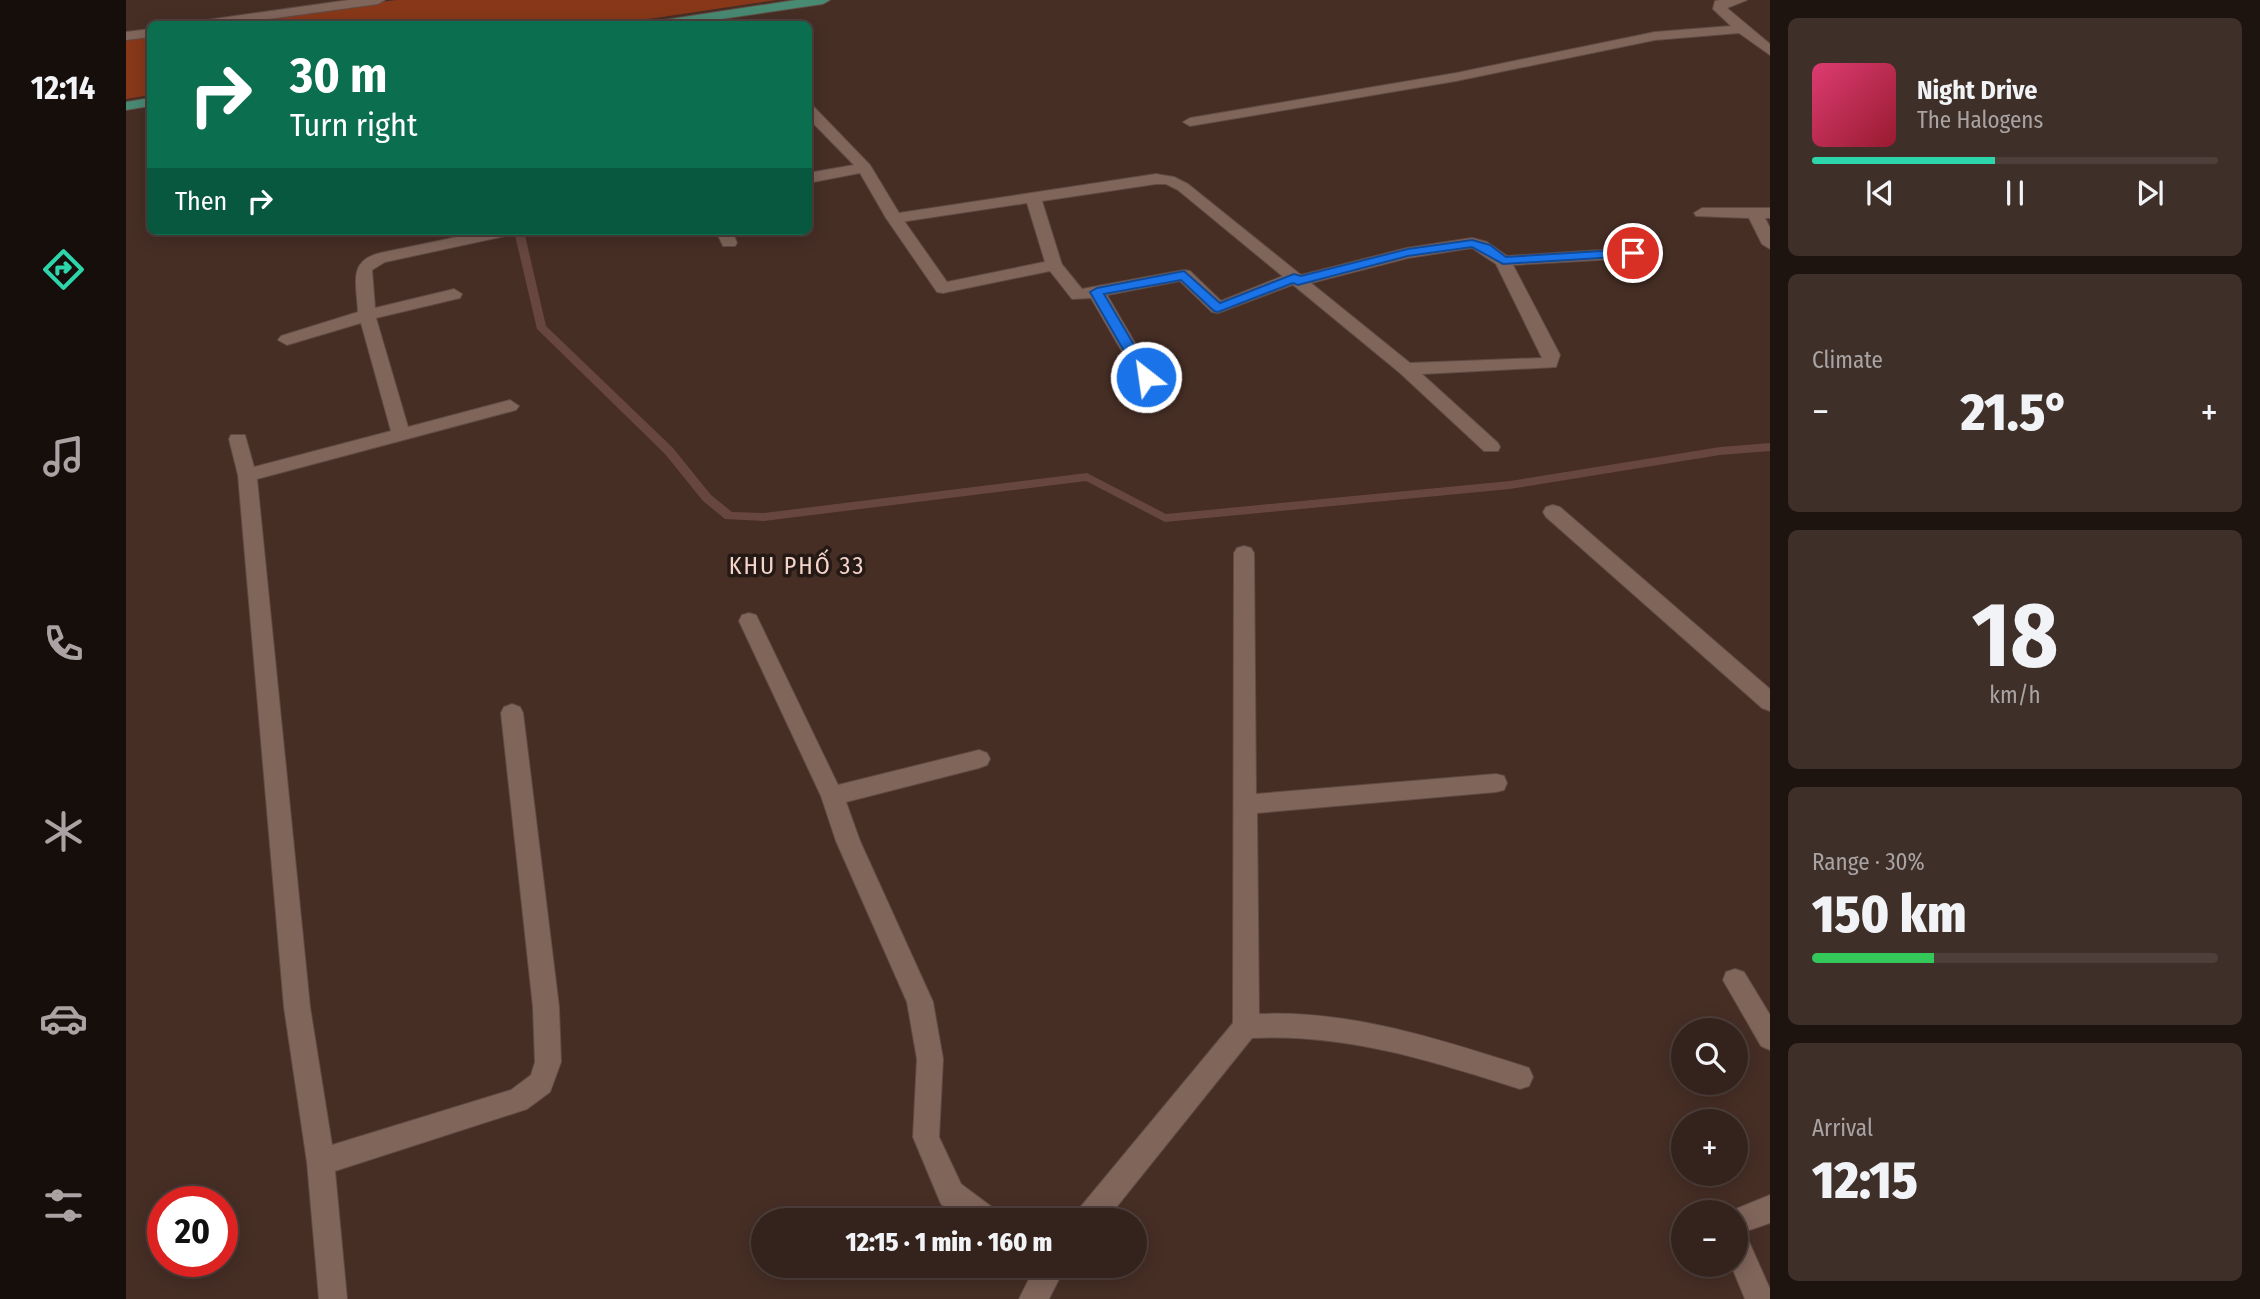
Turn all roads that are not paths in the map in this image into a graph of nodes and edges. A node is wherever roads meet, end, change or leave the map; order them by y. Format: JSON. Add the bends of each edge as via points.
{"nodes":[{"id":1,"x":378,"y":0,"type":"edge"},
{"id":2,"x":823,"y":0,"type":"edge"},
{"id":3,"x":1740,"y":0,"type":"edge"},
{"id":4,"x":228,"y":21,"type":"edge"},
{"id":5,"x":715,"y":21,"type":"edge"},
{"id":6,"x":1742,"y":29,"type":"junction"},
{"id":7,"x":147,"y":33,"type":"edge"},
{"id":8,"x":126,"y":36,"type":"edge"},
{"id":9,"x":1770,"y":51,"type":"edge"},
{"id":10,"x":147,"y":102,"type":"edge"},
{"id":11,"x":126,"y":106,"type":"edge"},
{"id":12,"x":812,"y":113,"type":"edge"},
{"id":13,"x":1190,"y":122,"type":"dead end"},
{"id":14,"x":865,"y":168,"type":"junction"},
{"id":15,"x":812,"y":177,"type":"edge"},
{"id":16,"x":1034,"y":199,"type":"junction"},
{"id":17,"x":1762,"y":212,"type":"edge"},
{"id":18,"x":1702,"y":213,"type":"dead end"},
{"id":19,"x":894,"y":218,"type":"junction"},
{"id":20,"x":490,"y":235,"type":"edge"},
{"id":21,"x":1770,"y":244,"type":"edge"},
{"id":22,"x":1633,"y":253,"type":"dead end"},
{"id":23,"x":1503,"y":261,"type":"junction"},
{"id":24,"x":1054,"y":265,"type":"junction"},
{"id":25,"x":1296,"y":279,"type":"junction"},
{"id":26,"x":1097,"y":292,"type":"junction"},
{"id":27,"x":454,"y":294,"type":"dead end"},
{"id":28,"x":367,"y":315,"type":"junction"},
{"id":29,"x":287,"y":340,"type":"dead end"},
{"id":30,"x":1406,"y":369,"type":"junction"},
{"id":31,"x":1158,"y":398,"type":"dead end"},
{"id":32,"x":510,"y":406,"type":"dead end"},
{"id":33,"x":401,"y":434,"type":"junction"},
{"id":34,"x":238,"y":439,"type":"dead end"},
{"id":35,"x":1491,"y":447,"type":"dead end"},
{"id":36,"x":247,"y":475,"type":"junction"},
{"id":37,"x":1553,"y":512,"type":"dead end"},
{"id":38,"x":1244,"y":553,"type":"dead end"},
{"id":39,"x":749,"y":621,"type":"dead end"},
{"id":40,"x":1770,"y":702,"type":"edge"},
{"id":41,"x":512,"y":713,"type":"dead end"},
{"id":42,"x":979,"y":759,"type":"dead end"},
{"id":43,"x":1496,"y":783,"type":"dead end"},
{"id":44,"x":832,"y":796,"type":"junction"},
{"id":45,"x":1245,"y":804,"type":"junction"},
{"id":46,"x":1735,"y":980,"type":"dead end"},
{"id":47,"x":1246,"y":1027,"type":"junction"},
{"id":48,"x":1770,"y":1038,"type":"edge"},
{"id":49,"x":1520,"y":1077,"type":"dead end"},
{"id":50,"x":321,"y":1162,"type":"junction"},
{"id":51,"x":970,"y":1208,"type":"edge"},
{"id":52,"x":1098,"y":1208,"type":"edge"},
{"id":53,"x":1770,"y":1209,"type":"edge"},
{"id":54,"x":1748,"y":1217,"type":"edge"},
{"id":55,"x":1748,"y":1272,"type":"edge"},
{"id":56,"x":1045,"y":1278,"type":"edge"},
{"id":57,"x":333,"y":1299,"type":"edge"},
{"id":58,"x":1033,"y":1299,"type":"edge"},
{"id":59,"x":1760,"y":1299,"type":"edge"}],
"edges":[{"from":1,"to":4,"type":"street"},
{"from":2,"to":5,"type":"main road"},
{"from":3,"to":6,"type":"street","via":[[1720,4],[1720,9]]},
{"from":6,"to":9,"type":"street"},
{"from":6,"to":13,"type":"street","via":[[1655,36],[1457,77]]},
{"from":7,"to":8,"type":"street"},
{"from":10,"to":11,"type":"main road"},
{"from":12,"to":14,"type":"street"},
{"from":14,"to":15,"type":"street"},
{"from":14,"to":19,"type":"street"},
{"from":16,"to":19,"type":"street"},
{"from":16,"to":24,"type":"street"},
{"from":16,"to":25,"type":"street","via":[[1169,180]]},
{"from":17,"to":18,"type":"street"},
{"from":17,"to":21,"type":"street"},
{"from":19,"to":24,"type":"street","via":[[943,288]]},
{"from":20,"to":28,"type":"street","via":[[369,262],[364,270]]},
{"from":22,"to":23,"type":"street"},
{"from":23,"to":25,"type":"street","via":[[1472,243]]},
{"from":23,"to":30,"type":"street","via":[[1551,355],[1550,363]]},
{"from":24,"to":26,"type":"street","via":[[1078,295]]},
{"from":25,"to":26,"type":"street","via":[[1218,308],[1184,275]]},
{"from":25,"to":30,"type":"street"},
{"from":26,"to":31,"type":"street"},
{"from":27,"to":28,"type":"street"},
{"from":28,"to":29,"type":"street"},
{"from":28,"to":33,"type":"street"},
{"from":30,"to":35,"type":"street"},
{"from":32,"to":33,"type":"street"},
{"from":33,"to":36,"type":"street"},
{"from":34,"to":36,"type":"street"},
{"from":36,"to":50,"type":"street","via":[[297,1007]]},
{"from":37,"to":40,"type":"street"},
{"from":38,"to":45,"type":"street"},
{"from":39,"to":44,"type":"street"},
{"from":41,"to":50,"type":"street","via":[[546,1007],[548,1062],[541,1083],[518,1100]]},
{"from":42,"to":44,"type":"street"},
{"from":43,"to":45,"type":"street"},
{"from":44,"to":51,"type":"street","via":[[920,1002],[930,1059],[926,1137],[951,1194]]},
{"from":45,"to":47,"type":"street"},
{"from":46,"to":48,"type":"street"},
{"from":47,"to":49,"type":"street","via":[[1270,1024],[1352,1033],[1453,1055]]},
{"from":47,"to":52,"type":"street"},
{"from":50,"to":57,"type":"street"},
{"from":53,"to":54,"type":"street"},
{"from":55,"to":59,"type":"street"},
{"from":56,"to":58,"type":"street"}]}
